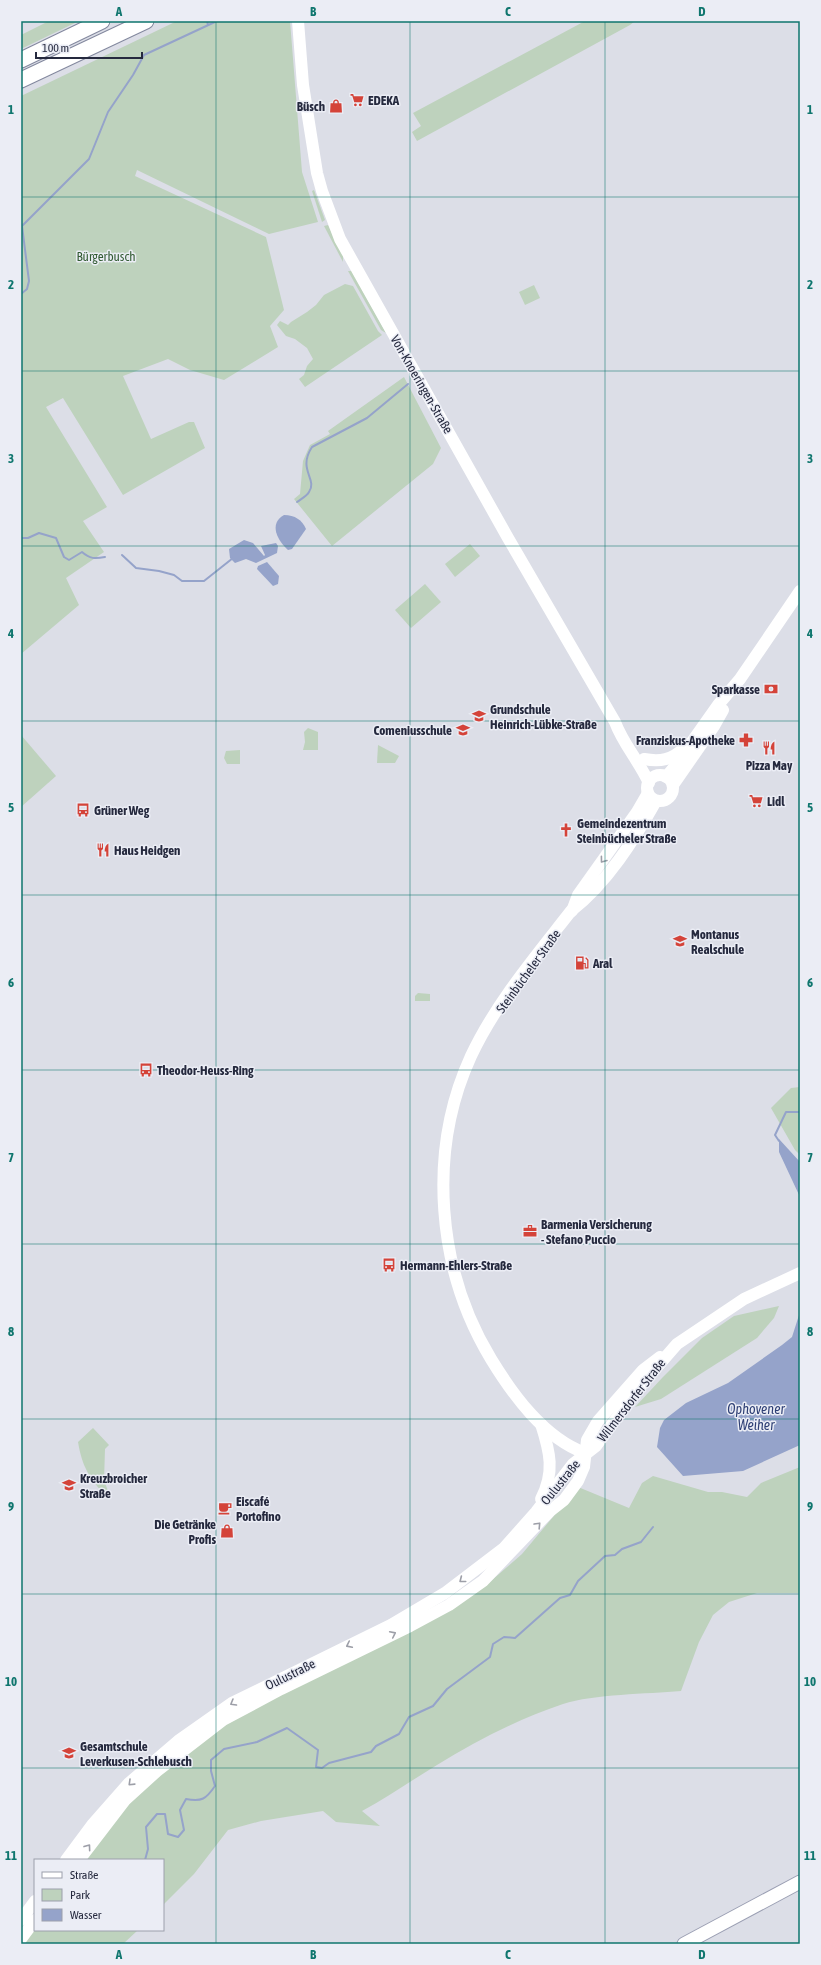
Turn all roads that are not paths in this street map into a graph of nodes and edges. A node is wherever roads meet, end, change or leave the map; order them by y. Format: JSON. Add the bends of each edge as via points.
{"nodes":[{"id":1,"x":102,"y":21,"type":"edge"},
{"id":2,"x":146,"y":21,"type":"edge"},
{"id":3,"x":298,"y":21,"type":"edge"},
{"id":4,"x":21,"y":60,"type":"edge"},
{"id":5,"x":21,"y":80,"type":"edge"},
{"id":6,"x":800,"y":591,"type":"edge"},
{"id":7,"x":734,"y":688,"type":"junction"},
{"id":8,"x":615,"y":722,"type":"junction"},
{"id":9,"x":697,"y":737,"type":"junction"},
{"id":10,"x":644,"y":759,"type":"junction"},
{"id":11,"x":658,"y":786,"type":"junction"},
{"id":12,"x":800,"y":1273,"type":"edge"},
{"id":13,"x":541,"y":1423,"type":"junction"},
{"id":14,"x":585,"y":1453,"type":"junction"},
{"id":15,"x":492,"y":1556,"type":"junction"},
{"id":16,"x":67,"y":1859,"type":"edge"},
{"id":17,"x":79,"y":1859,"type":"edge"},
{"id":18,"x":800,"y":1882,"type":"edge"},
{"id":19,"x":34,"y":1903,"type":"edge"},
{"id":20,"x":21,"y":1920,"type":"edge"},
{"id":21,"x":34,"y":1921,"type":"edge"},
{"id":22,"x":21,"y":1939,"type":"edge"},
{"id":23,"x":684,"y":1944,"type":"edge"}],
"edges":[{"from":1,"to":4,"type":"highway"},
{"from":2,"to":5,"type":"highway"},
{"from":3,"to":8,"type":"main road","name":"Von-Knoeringen-Straße","via":[[303,85],[317,173],[340,239]]},
{"from":6,"to":7,"type":"main road","name":"Steinbücheler Straße"},
{"from":7,"to":9,"type":"main road","name":"Steinbücheler Straße","via":[[718,705]]},
{"from":7,"to":11,"type":"main road","name":"Steinbücheler Straße","via":[[714,726]]},
{"from":8,"to":10,"type":"main road","name":"Von-Knoeringen-Straße"},
{"from":8,"to":11,"type":"main road","name":"Von-Knoeringen-Straße","via":[[621,737]]},
{"from":9,"to":10,"type":"main road","name":"Steinbücheler Straße","via":[[670,759]]},
{"from":9,"to":11,"type":"main road","name":"Steinbücheler Straße"},
{"from":10,"to":11,"type":"main road","name":"Von-Knoeringen-Straße"},
{"from":11,"to":13,"type":"main road","name":"Steinbücheler Straße","via":[[578,895],[571,912],[511,990],[471,1057],[451,1115],[443,1181],[449,1254],[455,1278],[476,1335],[505,1383]]},
{"from":12,"to":14,"type":"main road","name":"Wilmersdorfer Straße","via":[[728,1308],[666,1355],[596,1446]]},
{"from":13,"to":14,"type":"main road","name":"Steinbücheler Straße","via":[[567,1446]]},
{"from":13,"to":15,"type":"main road","via":[[550,1460],[544,1492],[530,1514]]},
{"from":14,"to":15,"type":"main road","name":"Oulustraße","via":[[573,1464],[526,1525],[504,1548]]},
{"from":17,"to":14,"type":"main road","name":"Oulustraße","one_way":true,"via":[[125,1800],[162,1767],[223,1720],[410,1626],[449,1605],[483,1581],[550,1511],[564,1500],[578,1481],[584,1467]]},
{"from":15,"to":16,"type":"main road","name":"Oulustraße","one_way":true,"via":[[445,1593],[391,1625],[232,1703],[178,1741],[129,1783],[92,1825]]},
{"from":18,"to":23,"type":"main road"},
{"from":19,"to":20,"type":"main road"},
{"from":21,"to":22,"type":"main road"}]}
